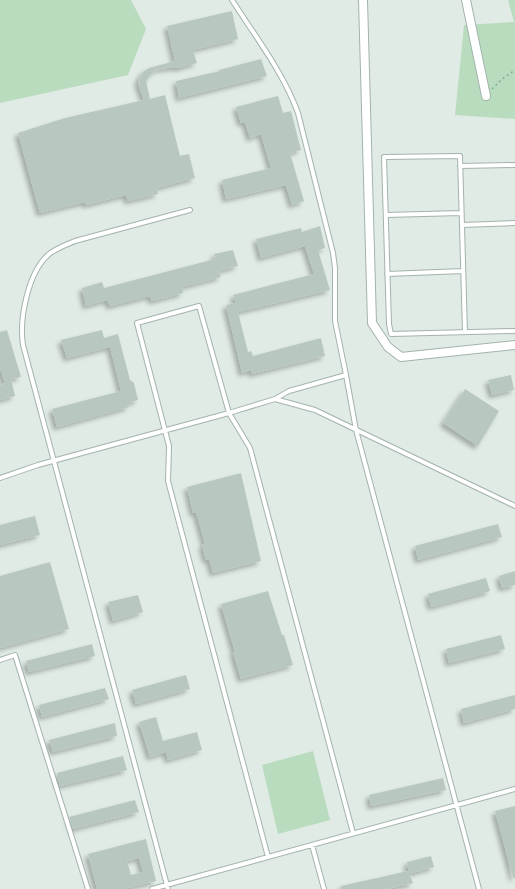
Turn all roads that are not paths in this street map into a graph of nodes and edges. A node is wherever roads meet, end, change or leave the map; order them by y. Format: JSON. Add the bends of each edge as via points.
{"nodes":[{"id":1,"x":232,"y":0,"type":"edge"},
{"id":2,"x":363,"y":0,"type":"edge"},
{"id":3,"x":466,"y":0,"type":"edge"},
{"id":4,"x":486,"y":96,"type":"road end"},
{"id":5,"x":515,"y":165,"type":"edge"},
{"id":6,"x":460,"y":166,"type":"junction"},
{"id":7,"x":190,"y":210,"type":"dead end"},
{"id":8,"x":462,"y":213,"type":"junction"},
{"id":9,"x":386,"y":215,"type":"junction"},
{"id":10,"x":515,"y":223,"type":"edge"},
{"id":11,"x":462,"y":225,"type":"junction"},
{"id":12,"x":463,"y":271,"type":"junction"},
{"id":13,"x":387,"y":274,"type":"junction"},
{"id":14,"x":515,"y":331,"type":"edge"},
{"id":15,"x":465,"y":332,"type":"junction"},
{"id":16,"x":515,"y":345,"type":"edge"},
{"id":17,"x":346,"y":375,"type":"junction"},
{"id":18,"x":275,"y":399,"type":"junction"},
{"id":19,"x":229,"y":413,"type":"junction"},
{"id":20,"x":165,"y":430,"type":"junction"},
{"id":21,"x":356,"y":430,"type":"junction"},
{"id":22,"x":53,"y":461,"type":"junction"},
{"id":23,"x":0,"y":478,"type":"edge"},
{"id":24,"x":515,"y":506,"type":"edge"},
{"id":25,"x":0,"y":660,"type":"edge"},
{"id":26,"x":515,"y":789,"type":"edge"},
{"id":27,"x":457,"y":805,"type":"junction"},
{"id":28,"x":353,"y":833,"type":"junction"},
{"id":29,"x":312,"y":845,"type":"junction"},
{"id":30,"x":268,"y":857,"type":"junction"},
{"id":31,"x":168,"y":887,"type":"edge"},
{"id":32,"x":88,"y":889,"type":"edge"},
{"id":33,"x":152,"y":889,"type":"edge"},
{"id":34,"x":324,"y":889,"type":"edge"},
{"id":35,"x":479,"y":889,"type":"edge"}],
"edges":[{"from":1,"to":17,"type":"lane","via":[[279,73],[298,113],[333,253],[335,321]]},
{"from":2,"to":16,"type":"street","via":[[372,323],[388,347],[401,357]]},
{"from":3,"to":4,"type":"street"},
{"from":5,"to":6,"type":"lane"},
{"from":6,"to":8,"type":"lane"},
{"from":6,"to":9,"type":"lane","via":[[460,156],[384,157]]},
{"from":7,"to":22,"type":"lane","via":[[57,248],[40,266],[28,292],[21,333]]},
{"from":8,"to":9,"type":"lane"},
{"from":8,"to":11,"type":"lane"},
{"from":9,"to":13,"type":"lane"},
{"from":10,"to":11,"type":"lane"},
{"from":11,"to":12,"type":"lane"},
{"from":12,"to":13,"type":"lane"},
{"from":12,"to":15,"type":"lane"},
{"from":13,"to":15,"type":"lane","via":[[389,324],[392,334]]},
{"from":14,"to":15,"type":"lane"},
{"from":17,"to":18,"type":"lane","via":[[289,391]]},
{"from":17,"to":21,"type":"lane"},
{"from":18,"to":19,"type":"lane"},
{"from":18,"to":21,"type":"lane","via":[[315,410]]},
{"from":19,"to":20,"type":"lane"},
{"from":19,"to":20,"type":"lane","via":[[199,306],[137,323]]},
{"from":19,"to":28,"type":"lane","via":[[250,448]]},
{"from":20,"to":22,"type":"lane"},
{"from":20,"to":30,"type":"lane","via":[[169,446],[168,481]]},
{"from":21,"to":24,"type":"lane"},
{"from":21,"to":27,"type":"lane"},
{"from":22,"to":23,"type":"lane"},
{"from":22,"to":31,"type":"lane"},
{"from":25,"to":32,"type":"lane","via":[[16,656]]},
{"from":26,"to":27,"type":"lane"},
{"from":27,"to":28,"type":"lane"},
{"from":27,"to":35,"type":"lane"},
{"from":28,"to":29,"type":"lane"},
{"from":29,"to":30,"type":"lane"},
{"from":29,"to":34,"type":"lane"},
{"from":30,"to":31,"type":"lane"},
{"from":31,"to":33,"type":"lane"}]}
